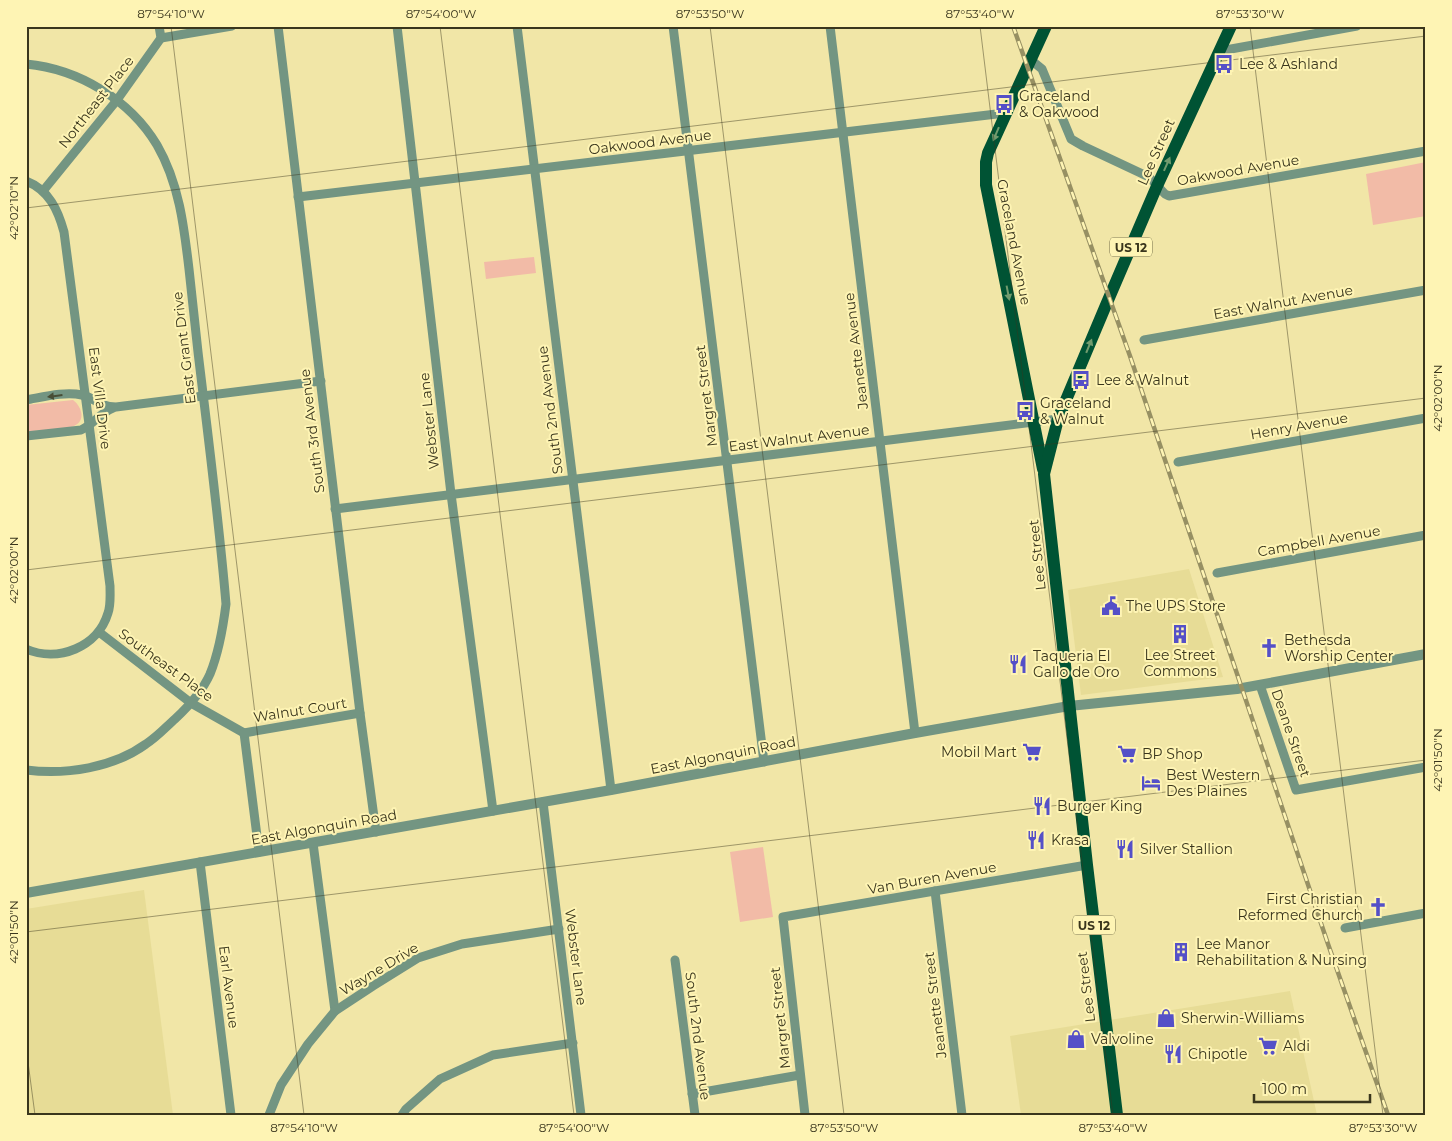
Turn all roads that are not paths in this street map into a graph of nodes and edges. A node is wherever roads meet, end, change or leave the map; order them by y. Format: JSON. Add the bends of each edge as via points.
{"nodes":[{"id":1,"x":159,"y":26,"type":"edge"},
{"id":2,"x":232,"y":26,"type":"edge"},
{"id":3,"x":278,"y":26,"type":"edge"},
{"id":4,"x":397,"y":26,"type":"edge"},
{"id":5,"x":517,"y":26,"type":"edge"},
{"id":6,"x":673,"y":26,"type":"edge"},
{"id":7,"x":830,"y":26,"type":"edge"},
{"id":8,"x":1046,"y":26,"type":"edge"},
{"id":9,"x":1231,"y":26,"type":"edge"},
{"id":10,"x":1357,"y":26,"type":"edge"},
{"id":11,"x":161,"y":38,"type":"junction"},
{"id":12,"x":1220,"y":50,"type":"junction"},
{"id":13,"x":1031,"y":60,"type":"junction"},
{"id":14,"x":26,"y":64,"type":"edge"},
{"id":15,"x":117,"y":100,"type":"junction"},
{"id":16,"x":1005,"y":113,"type":"junction"},
{"id":17,"x":843,"y":132,"type":"junction"},
{"id":18,"x":690,"y":150,"type":"junction"},
{"id":19,"x":1426,"y":151,"type":"edge"},
{"id":20,"x":535,"y":170,"type":"junction"},
{"id":21,"x":26,"y":181,"type":"edge"},
{"id":22,"x":416,"y":184,"type":"junction"},
{"id":23,"x":1157,"y":186,"type":"junction"},
{"id":24,"x":43,"y":191,"type":"junction"},
{"id":25,"x":298,"y":197,"type":"junction"},
{"id":26,"x":1426,"y":290,"type":"edge"},
{"id":27,"x":1144,"y":340,"type":"dead end"},
{"id":28,"x":321,"y":381,"type":"junction"},
{"id":29,"x":86,"y":395,"type":"junction"},
{"id":30,"x":204,"y":395,"type":"junction"},
{"id":31,"x":26,"y":400,"type":"edge"},
{"id":32,"x":116,"y":406,"type":"junction"},
{"id":33,"x":1426,"y":418,"type":"edge"},
{"id":34,"x":1058,"y":419,"type":"junction"},
{"id":35,"x":1034,"y":423,"type":"junction"},
{"id":36,"x":89,"y":426,"type":"junction"},
{"id":37,"x":26,"y":436,"type":"edge"},
{"id":38,"x":881,"y":442,"type":"junction"},
{"id":39,"x":727,"y":461,"type":"junction"},
{"id":40,"x":1178,"y":462,"type":"dead end"},
{"id":41,"x":1044,"y":474,"type":"junction"},
{"id":42,"x":572,"y":480,"type":"junction"},
{"id":43,"x":451,"y":494,"type":"junction"},
{"id":44,"x":335,"y":508,"type":"junction"},
{"id":45,"x":1426,"y":535,"type":"edge"},
{"id":46,"x":1217,"y":573,"type":"dead end"},
{"id":47,"x":99,"y":632,"type":"junction"},
{"id":48,"x":26,"y":649,"type":"edge"},
{"id":49,"x":1426,"y":654,"type":"edge"},
{"id":50,"x":1260,"y":685,"type":"junction"},
{"id":51,"x":191,"y":703,"type":"junction"},
{"id":52,"x":1068,"y":706,"type":"junction"},
{"id":53,"x":360,"y":714,"type":"junction"},
{"id":54,"x":244,"y":733,"type":"junction"},
{"id":55,"x":915,"y":733,"type":"junction"},
{"id":56,"x":764,"y":762,"type":"junction"},
{"id":57,"x":1426,"y":767,"type":"edge"},
{"id":58,"x":26,"y":770,"type":"edge"},
{"id":59,"x":611,"y":790,"type":"junction"},
{"id":60,"x":543,"y":802,"type":"junction"},
{"id":61,"x":493,"y":811,"type":"junction"},
{"id":62,"x":376,"y":832,"type":"junction"},
{"id":63,"x":313,"y":843,"type":"junction"},
{"id":64,"x":259,"y":852,"type":"junction"},
{"id":65,"x":200,"y":862,"type":"junction"},
{"id":66,"x":1086,"y":865,"type":"junction"},
{"id":67,"x":936,"y":891,"type":"junction"},
{"id":68,"x":26,"y":893,"type":"edge"},
{"id":69,"x":1426,"y":913,"type":"edge"},
{"id":70,"x":783,"y":918,"type":"joint"},
{"id":71,"x":1345,"y":928,"type":"dead end"},
{"id":72,"x":559,"y":929,"type":"junction"},
{"id":73,"x":675,"y":960,"type":"dead end"},
{"id":74,"x":335,"y":1011,"type":"junction"},
{"id":75,"x":573,"y":1043,"type":"junction"},
{"id":76,"x":800,"y":1075,"type":"junction"},
{"id":77,"x":692,"y":1094,"type":"junction"},
{"id":78,"x":231,"y":1115,"type":"edge"},
{"id":79,"x":269,"y":1115,"type":"edge"},
{"id":80,"x":402,"y":1115,"type":"edge"},
{"id":81,"x":581,"y":1115,"type":"edge"},
{"id":82,"x":695,"y":1115,"type":"edge"},
{"id":83,"x":805,"y":1115,"type":"edge"},
{"id":84,"x":962,"y":1115,"type":"edge"},
{"id":85,"x":1117,"y":1115,"type":"edge"}],
"edges":[{"from":1,"to":11,"type":"street"},
{"from":2,"to":11,"type":"street"},
{"from":3,"to":25,"type":"street","name":"South 3rd Avenue"},
{"from":4,"to":22,"type":"street","name":"Webster Lane"},
{"from":5,"to":20,"type":"street","name":"South 2nd Avenue"},
{"from":6,"to":18,"type":"street","name":"Margret Street"},
{"from":7,"to":17,"type":"street","name":"Jeanette Avenue"},
{"from":8,"to":13,"type":"main road","name":"Graceland Avenue","number":"US 12"},
{"from":9,"to":12,"type":"main road","name":"Lee Street","number":"US 12"},
{"from":10,"to":12,"type":"street"},
{"from":11,"to":15,"type":"street","name":"Northeast Place"},
{"from":23,"to":12,"type":"main road","name":"Lee Street","number":"US 12","one_way":true},
{"from":13,"to":16,"type":"main road","name":"Graceland Avenue","number":"US 12"},
{"from":13,"to":23,"type":"street","name":"Oakwood Avenue","via":[[1042,69],[1071,139],[1150,177]]},
{"from":14,"to":15,"type":"street","name":"East Grant Drive","via":[[72,75]]},
{"from":15,"to":24,"type":"street","name":"Northeast Place"},
{"from":15,"to":30,"type":"street","name":"East Grant Drive","via":[[152,139],[176,187]]},
{"from":16,"to":17,"type":"street","name":"Oakwood Avenue"},
{"from":16,"to":35,"type":"main road","name":"Graceland Avenue","number":"US 12","one_way":true,"via":[[988,153],[986,184]]},
{"from":17,"to":18,"type":"street","name":"Oakwood Avenue"},
{"from":17,"to":38,"type":"street","name":"Jeanette Avenue"},
{"from":18,"to":20,"type":"street","name":"Oakwood Avenue"},
{"from":18,"to":39,"type":"street","name":"Margret Street"},
{"from":19,"to":23,"type":"street","name":"Oakwood Avenue","via":[[1169,196]]},
{"from":20,"to":22,"type":"street","name":"Oakwood Avenue"},
{"from":20,"to":42,"type":"street","name":"South 2nd Avenue"},
{"from":21,"to":24,"type":"street","name":"East Villa Drive"},
{"from":22,"to":25,"type":"street","name":"Oakwood Avenue"},
{"from":22,"to":43,"type":"street","name":"Webster Lane"},
{"from":34,"to":23,"type":"main road","name":"Lee Street","number":"US 12","one_way":true},
{"from":24,"to":29,"type":"street","name":"East Villa Drive","via":[[57,210],[64,232]]},
{"from":25,"to":28,"type":"street","name":"South 3rd Avenue"},
{"from":26,"to":27,"type":"street","name":"East Walnut Avenue"},
{"from":28,"to":30,"type":"street"},
{"from":28,"to":44,"type":"street","name":"South 3rd Avenue"},
{"from":29,"to":31,"type":"street","one_way":true},
{"from":29,"to":32,"type":"street","via":[[105,406]]},
{"from":29,"to":36,"type":"street","name":"East Villa Drive"},
{"from":30,"to":32,"type":"street"},
{"from":30,"to":51,"type":"street","name":"East Grant Drive","via":[[226,604],[217,653],[209,676]]},
{"from":32,"to":36,"type":"street","via":[[105,411]]},
{"from":33,"to":40,"type":"street","name":"Henry Avenue"},
{"from":34,"to":35,"type":"street","name":"East Walnut Avenue"},
{"from":34,"to":41,"type":"main road","name":"Lee Street","number":"US 12"},
{"from":35,"to":38,"type":"street","name":"East Walnut Avenue"},
{"from":35,"to":41,"type":"main road","name":"Graceland Avenue","number":"US 12"},
{"from":36,"to":37,"type":"street","via":[[81,430]]},
{"from":36,"to":47,"type":"street","name":"East Villa Drive","via":[[110,586],[109,611]]},
{"from":38,"to":39,"type":"street","name":"East Walnut Avenue"},
{"from":38,"to":55,"type":"street","name":"Jeanette Avenue"},
{"from":39,"to":42,"type":"street","name":"East Walnut Avenue"},
{"from":39,"to":56,"type":"street","name":"Margret Street"},
{"from":41,"to":52,"type":"main road","name":"Lee Street","number":"US 12"},
{"from":42,"to":43,"type":"street","name":"East Walnut Avenue"},
{"from":42,"to":59,"type":"street","name":"South 2nd Avenue"},
{"from":43,"to":44,"type":"street","name":"East Walnut Avenue"},
{"from":43,"to":61,"type":"street","name":"Webster Lane"},
{"from":44,"to":53,"type":"street","name":"South 3rd Avenue"},
{"from":45,"to":46,"type":"street","name":"Campbell Avenue"},
{"from":47,"to":48,"type":"street","via":[[70,652],[40,654]]},
{"from":47,"to":51,"type":"street","name":"Southeast Place"},
{"from":49,"to":50,"type":"street","name":"East Algonquin Road"},
{"from":50,"to":52,"type":"street","name":"East Algonquin Road"},
{"from":50,"to":57,"type":"street","name":"Deane Street","via":[[1296,790]]},
{"from":51,"to":54,"type":"street","name":"Southeast Place"},
{"from":51,"to":58,"type":"street","name":"East Grant Drive","via":[[146,745],[126,755],[80,769]]},
{"from":52,"to":55,"type":"street","name":"East Algonquin Road"},
{"from":52,"to":66,"type":"main road","name":"Lee Street","number":"US 12"},
{"from":53,"to":54,"type":"street","name":"Walnut Court"},
{"from":53,"to":62,"type":"street","name":"South 3rd Avenue"},
{"from":54,"to":64,"type":"street"},
{"from":55,"to":56,"type":"street","name":"East Algonquin Road"},
{"from":56,"to":59,"type":"street","name":"East Algonquin Road"},
{"from":59,"to":60,"type":"street","name":"East Algonquin Road"},
{"from":60,"to":61,"type":"street","name":"East Algonquin Road"},
{"from":60,"to":72,"type":"street","name":"Webster Lane"},
{"from":61,"to":62,"type":"street","name":"East Algonquin Road"},
{"from":62,"to":63,"type":"street","name":"East Algonquin Road"},
{"from":63,"to":64,"type":"street","name":"East Algonquin Road"},
{"from":63,"to":74,"type":"street"},
{"from":64,"to":65,"type":"street","name":"East Algonquin Road"},
{"from":65,"to":68,"type":"street","name":"East Algonquin Road"},
{"from":65,"to":78,"type":"street","name":"Earl Avenue"},
{"from":66,"to":67,"type":"street","name":"Van Buren Avenue"},
{"from":66,"to":85,"type":"main road","name":"Lee Street","number":"US 12"},
{"from":67,"to":70,"type":"street","name":"Van Buren Avenue"},
{"from":67,"to":84,"type":"street","name":"Jeanette Street"},
{"from":69,"to":71,"type":"street"},
{"from":70,"to":76,"type":"street","name":"Margret Street"},
{"from":72,"to":74,"type":"street","name":"Wayne Drive","via":[[462,944],[418,958]]},
{"from":72,"to":75,"type":"street","name":"Webster Lane"},
{"from":73,"to":77,"type":"street","name":"South 2nd Avenue"},
{"from":74,"to":79,"type":"street","name":"Wayne Drive","via":[[281,1085]]},
{"from":75,"to":80,"type":"street","via":[[492,1055],[440,1079]]},
{"from":75,"to":81,"type":"street","name":"Webster Lane"},
{"from":76,"to":77,"type":"street"},
{"from":76,"to":83,"type":"street","name":"Margret Street"},
{"from":77,"to":82,"type":"street","name":"South 2nd Avenue"}]}
